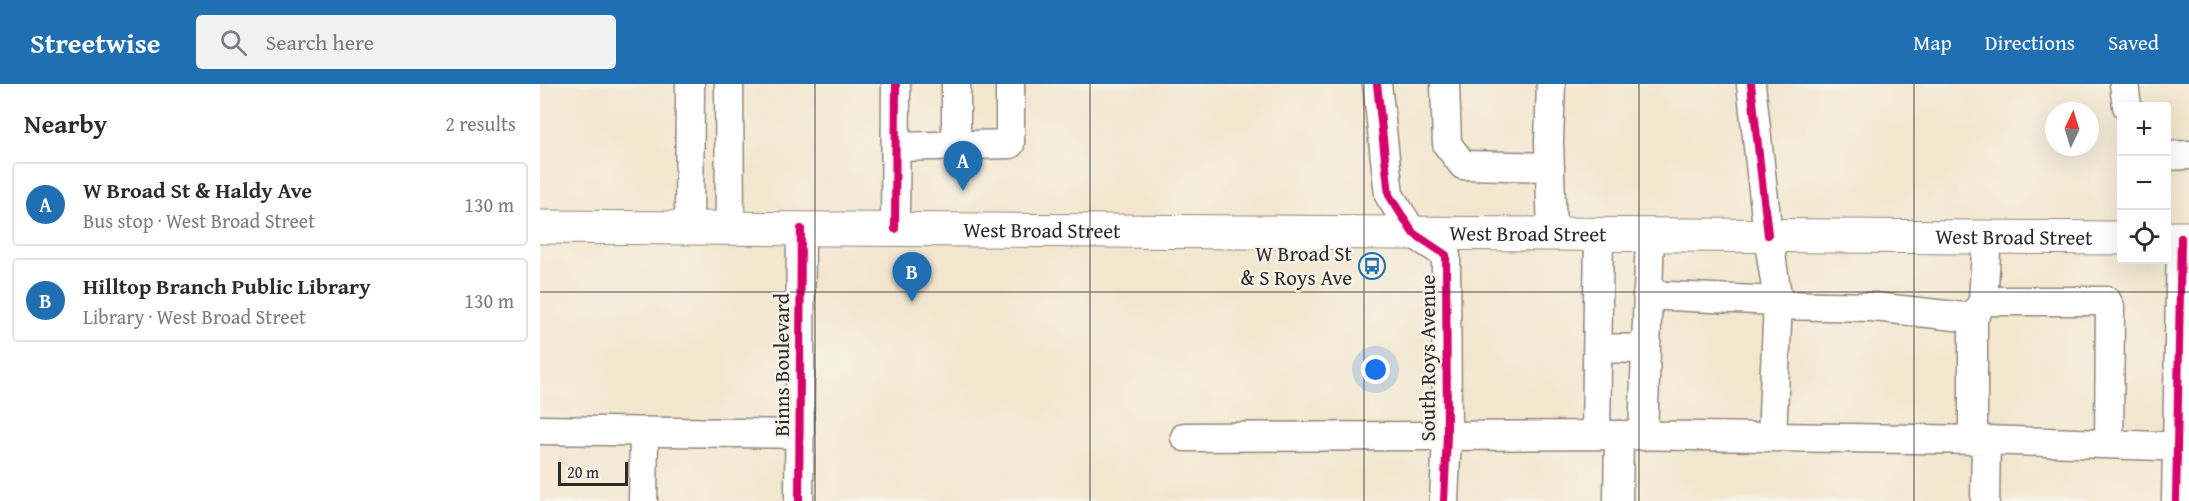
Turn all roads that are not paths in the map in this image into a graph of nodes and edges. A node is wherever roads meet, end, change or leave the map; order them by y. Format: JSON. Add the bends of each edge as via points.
{"nodes":[{"id":1,"x":690,"y":84,"type":"edge"},
{"id":2,"x":729,"y":84,"type":"edge"},
{"id":3,"x":896,"y":84,"type":"edge"},
{"id":4,"x":956,"y":84,"type":"edge"},
{"id":5,"x":1010,"y":84,"type":"edge"},
{"id":6,"x":1377,"y":84,"type":"edge"},
{"id":7,"x":1444,"y":84,"type":"edge"},
{"id":8,"x":1551,"y":84,"type":"edge"},
{"id":9,"x":1751,"y":84,"type":"edge"},
{"id":10,"x":2124,"y":84,"type":"edge"},
{"id":11,"x":2126,"y":102,"type":"edge"},
{"id":12,"x":956,"y":146,"type":"junction"},
{"id":13,"x":896,"y":147,"type":"junction"},
{"id":14,"x":2189,"y":155,"type":"edge"},
{"id":15,"x":2171,"y":156,"type":"edge"},
{"id":16,"x":1550,"y":167,"type":"junction"},
{"id":17,"x":540,"y":227,"type":"edge"},
{"id":18,"x":689,"y":228,"type":"junction"},
{"id":19,"x":730,"y":228,"type":"junction"},
{"id":20,"x":801,"y":229,"type":"junction"},
{"id":21,"x":895,"y":229,"type":"junction"},
{"id":22,"x":1413,"y":233,"type":"junction"},
{"id":23,"x":1552,"y":234,"type":"junction"},
{"id":24,"x":1599,"y":234,"type":"junction"},
{"id":25,"x":1650,"y":234,"type":"junction"},
{"id":26,"x":1768,"y":235,"type":"junction"},
{"id":27,"x":1987,"y":237,"type":"junction"},
{"id":28,"x":2117,"y":238,"type":"edge"},
{"id":29,"x":2179,"y":238,"type":"edge"},
{"id":30,"x":1647,"y":295,"type":"junction"},
{"id":31,"x":1778,"y":303,"type":"junction"},
{"id":32,"x":1978,"y":309,"type":"junction"},
{"id":33,"x":1598,"y":348,"type":"junction"},
{"id":34,"x":1645,"y":349,"type":"junction"},
{"id":35,"x":540,"y":430,"type":"edge"},
{"id":36,"x":644,"y":432,"type":"junction"},
{"id":37,"x":800,"y":434,"type":"junction"},
{"id":38,"x":1447,"y":435,"type":"junction"},
{"id":39,"x":1619,"y":435,"type":"junction"},
{"id":40,"x":1185,"y":437,"type":"dead end"},
{"id":41,"x":1772,"y":437,"type":"junction"},
{"id":42,"x":1980,"y":440,"type":"junction"},
{"id":43,"x":2109,"y":444,"type":"junction"},
{"id":44,"x":2183,"y":447,"type":"edge"},
{"id":45,"x":643,"y":501,"type":"edge"},
{"id":46,"x":799,"y":501,"type":"edge"},
{"id":47,"x":1444,"y":501,"type":"edge"},
{"id":48,"x":1618,"y":501,"type":"edge"},
{"id":49,"x":1985,"y":501,"type":"edge"},
{"id":50,"x":2176,"y":501,"type":"edge"}],
"edges":[{"from":1,"to":18,"type":"street"},
{"from":2,"to":19,"type":"street"},
{"from":3,"to":13,"type":"street"},
{"from":4,"to":12,"type":"street"},
{"from":5,"to":12,"type":"street","via":[[1010,144]]},
{"from":6,"to":22,"type":"street","via":[[1389,195]]},
{"from":7,"to":16,"type":"street","via":[[1447,144],[1463,165]]},
{"from":8,"to":16,"type":"street"},
{"from":9,"to":26,"type":"street"},
{"from":10,"to":11,"type":"street"},
{"from":12,"to":13,"type":"street"},
{"from":13,"to":21,"type":"street"},
{"from":14,"to":15,"type":"street"},
{"from":16,"to":23,"type":"street"},
{"from":17,"to":18,"type":"main road","name":"West Broad Street"},
{"from":18,"to":19,"type":"main road","name":"West Broad Street"},
{"from":19,"to":20,"type":"main road","name":"West Broad Street"},
{"from":20,"to":21,"type":"main road","name":"West Broad Street"},
{"from":20,"to":37,"type":"street","name":"Binns Boulevard"},
{"from":21,"to":22,"type":"main road","name":"West Broad Street"},
{"from":22,"to":23,"type":"main road","name":"West Broad Street"},
{"from":22,"to":38,"type":"street","name":"South Roys Avenue","via":[[1446,255]]},
{"from":23,"to":24,"type":"main road","name":"West Broad Street"},
{"from":24,"to":25,"type":"main road","name":"West Broad Street"},
{"from":24,"to":33,"type":"street"},
{"from":25,"to":26,"type":"main road","name":"West Broad Street"},
{"from":25,"to":30,"type":"street"},
{"from":26,"to":27,"type":"main road","name":"West Broad Street"},
{"from":26,"to":31,"type":"street"},
{"from":27,"to":28,"type":"main road","name":"West Broad Street"},
{"from":27,"to":32,"type":"street"},
{"from":29,"to":44,"type":"street"},
{"from":30,"to":31,"type":"street"},
{"from":30,"to":34,"type":"street"},
{"from":31,"to":32,"type":"street"},
{"from":31,"to":41,"type":"street"},
{"from":32,"to":42,"type":"street"},
{"from":32,"to":43,"type":"street","via":[[2107,300]]},
{"from":33,"to":34,"type":"street"},
{"from":33,"to":39,"type":"street"},
{"from":34,"to":39,"type":"street"},
{"from":35,"to":36,"type":"street"},
{"from":36,"to":37,"type":"street"},
{"from":36,"to":45,"type":"street"},
{"from":37,"to":46,"type":"street","name":"Binns Boulevard"},
{"from":38,"to":39,"type":"street"},
{"from":38,"to":40,"type":"street"},
{"from":38,"to":47,"type":"street","name":"South Roys Avenue"},
{"from":39,"to":41,"type":"street"},
{"from":39,"to":48,"type":"street"},
{"from":41,"to":42,"type":"street"},
{"from":42,"to":43,"type":"street"},
{"from":42,"to":49,"type":"street"},
{"from":43,"to":44,"type":"street"},
{"from":44,"to":50,"type":"street"}]}
